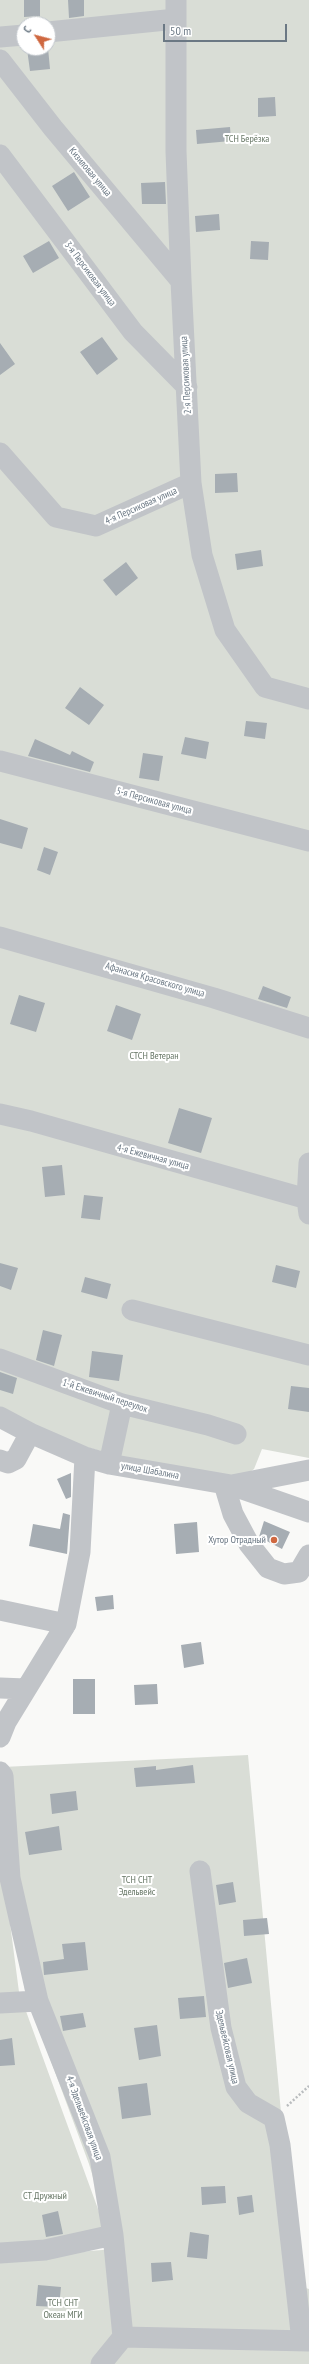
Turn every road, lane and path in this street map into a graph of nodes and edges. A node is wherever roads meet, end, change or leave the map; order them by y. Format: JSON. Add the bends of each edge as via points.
{"nodes":[{"id":1,"x":176,"y":9,"type":"edge"},
{"id":2,"x":56,"y":31,"type":"edge"},
{"id":3,"x":16,"y":36,"type":"edge"},
{"id":4,"x":0,"y":37,"type":"edge"},
{"id":5,"x":0,"y":60,"type":"edge"},
{"id":6,"x":0,"y":155,"type":"edge"},
{"id":7,"x":181,"y":282,"type":"junction"},
{"id":8,"x":187,"y":387,"type":"junction"},
{"id":9,"x":0,"y":453,"type":"edge"},
{"id":10,"x":191,"y":483,"type":"junction"},
{"id":11,"x":309,"y":699,"type":"edge"},
{"id":12,"x":0,"y":761,"type":"edge"},
{"id":13,"x":309,"y":842,"type":"edge"},
{"id":14,"x":0,"y":937,"type":"edge"},
{"id":15,"x":309,"y":1028,"type":"edge"},
{"id":16,"x":0,"y":1114,"type":"edge"},
{"id":17,"x":309,"y":1163,"type":"edge"},
{"id":18,"x":308,"y":1207,"type":"edge"},
{"id":19,"x":132,"y":1310,"type":"dead end"},
{"id":20,"x":309,"y":1355,"type":"edge"},
{"id":21,"x":0,"y":1359,"type":"edge"},
{"id":22,"x":122,"y":1404,"type":"junction"},
{"id":23,"x":0,"y":1417,"type":"edge"},
{"id":24,"x":30,"y":1433,"type":"junction"},
{"id":25,"x":236,"y":1434,"type":"dead end"},
{"id":26,"x":85,"y":1457,"type":"junction"},
{"id":27,"x":0,"y":1460,"type":"edge"},
{"id":28,"x":110,"y":1464,"type":"junction"},
{"id":29,"x":309,"y":1470,"type":"edge"},
{"id":30,"x":228,"y":1485,"type":"junction"},
{"id":31,"x":307,"y":1514,"type":"edge"},
{"id":32,"x":309,"y":1555,"type":"edge"},
{"id":33,"x":0,"y":1610,"type":"edge"},
{"id":34,"x":66,"y":1624,"type":"junction"},
{"id":35,"x":0,"y":1688,"type":"edge"},
{"id":36,"x":26,"y":1689,"type":"junction"},
{"id":37,"x":0,"y":1737,"type":"edge"},
{"id":38,"x":1,"y":1774,"type":"edge"},
{"id":39,"x":200,"y":1871,"type":"dead end"},
{"id":40,"x":38,"y":2001,"type":"junction"},
{"id":41,"x":0,"y":2003,"type":"edge"},
{"id":42,"x":309,"y":2086,"type":"edge"},
{"id":43,"x":274,"y":2118,"type":"junction"},
{"id":44,"x":114,"y":2234,"type":"junction"},
{"id":45,"x":0,"y":2253,"type":"edge"},
{"id":46,"x":123,"y":2337,"type":"junction"},
{"id":47,"x":305,"y":2341,"type":"edge"},
{"id":48,"x":101,"y":2364,"type":"edge"}],
"edges":[{"from":1,"to":2,"type":"street"},
{"from":1,"to":7,"type":"street","name":"2-я Персиковая улица","via":[[176,150]]},
{"from":3,"to":4,"type":"street"},
{"from":5,"to":7,"type":"street","name":"Кизиловая улица"},
{"from":6,"to":8,"type":"street","name":"3-я Персиковая улица","via":[[133,332]]},
{"from":7,"to":8,"type":"street","name":"2-я Персиковая улица"},
{"from":8,"to":10,"type":"street","name":"2-я Персиковая улица"},
{"from":9,"to":10,"type":"street","name":"4-я Персиковая улица","via":[[56,517],[96,526]]},
{"from":10,"to":11,"type":"street","name":"2-я Персиковая улица","via":[[202,555],[225,630],[265,687]]},
{"from":12,"to":13,"type":"street","name":"5-я Персиковая улица"},
{"from":14,"to":15,"type":"street","name":"Афанасия Красовского улица","via":[[199,993]]},
{"from":16,"to":18,"type":"street","name":"4-я Ежевичная улица","via":[[31,1121]]},
{"from":17,"to":18,"type":"street"},
{"from":19,"to":20,"type":"street"},
{"from":21,"to":22,"type":"street","name":"1-й Ежевичный переулок"},
{"from":22,"to":25,"type":"street","name":"1-й Ежевичный переулок"},
{"from":22,"to":28,"type":"street"},
{"from":23,"to":24,"type":"street","name":"улица Шабалина"},
{"from":24,"to":26,"type":"street","name":"улица Шабалина"},
{"from":24,"to":27,"type":"street","via":[[16,1459],[8,1464]]},
{"from":26,"to":28,"type":"street","name":"улица Шабалина"},
{"from":26,"to":34,"type":"street","via":[[80,1552]]},
{"from":28,"to":30,"type":"street","name":"улица Шабалина"},
{"from":29,"to":30,"type":"street"},
{"from":30,"to":31,"type":"street","name":"улица Шабалина"},
{"from":30,"to":32,"type":"street","via":[[236,1520],[249,1544],[268,1568],[284,1574],[299,1572]]},
{"from":33,"to":34,"type":"street"},
{"from":34,"to":36,"type":"street"},
{"from":35,"to":36,"type":"street"},
{"from":36,"to":37,"type":"street"},
{"from":38,"to":40,"type":"street","name":"4-я Эдельвейсовая улица","via":[[10,1878]]},
{"from":39,"to":43,"type":"street","name":"Эдельвейсовая улица","via":[[221,2028],[236,2087],[248,2103]]},
{"from":40,"to":41,"type":"street"},
{"from":40,"to":44,"type":"street","name":"4-я Эдельвейсовая улица","via":[[100,2156]]},
{"from":42,"to":43,"type":"path"},
{"from":43,"to":47,"type":"street","via":[[280,2145]]},
{"from":44,"to":45,"type":"street","via":[[45,2250]]},
{"from":44,"to":46,"type":"street","name":"4-я Эдельвейсовая улица"},
{"from":46,"to":47,"type":"street"},
{"from":46,"to":48,"type":"street"}]}
